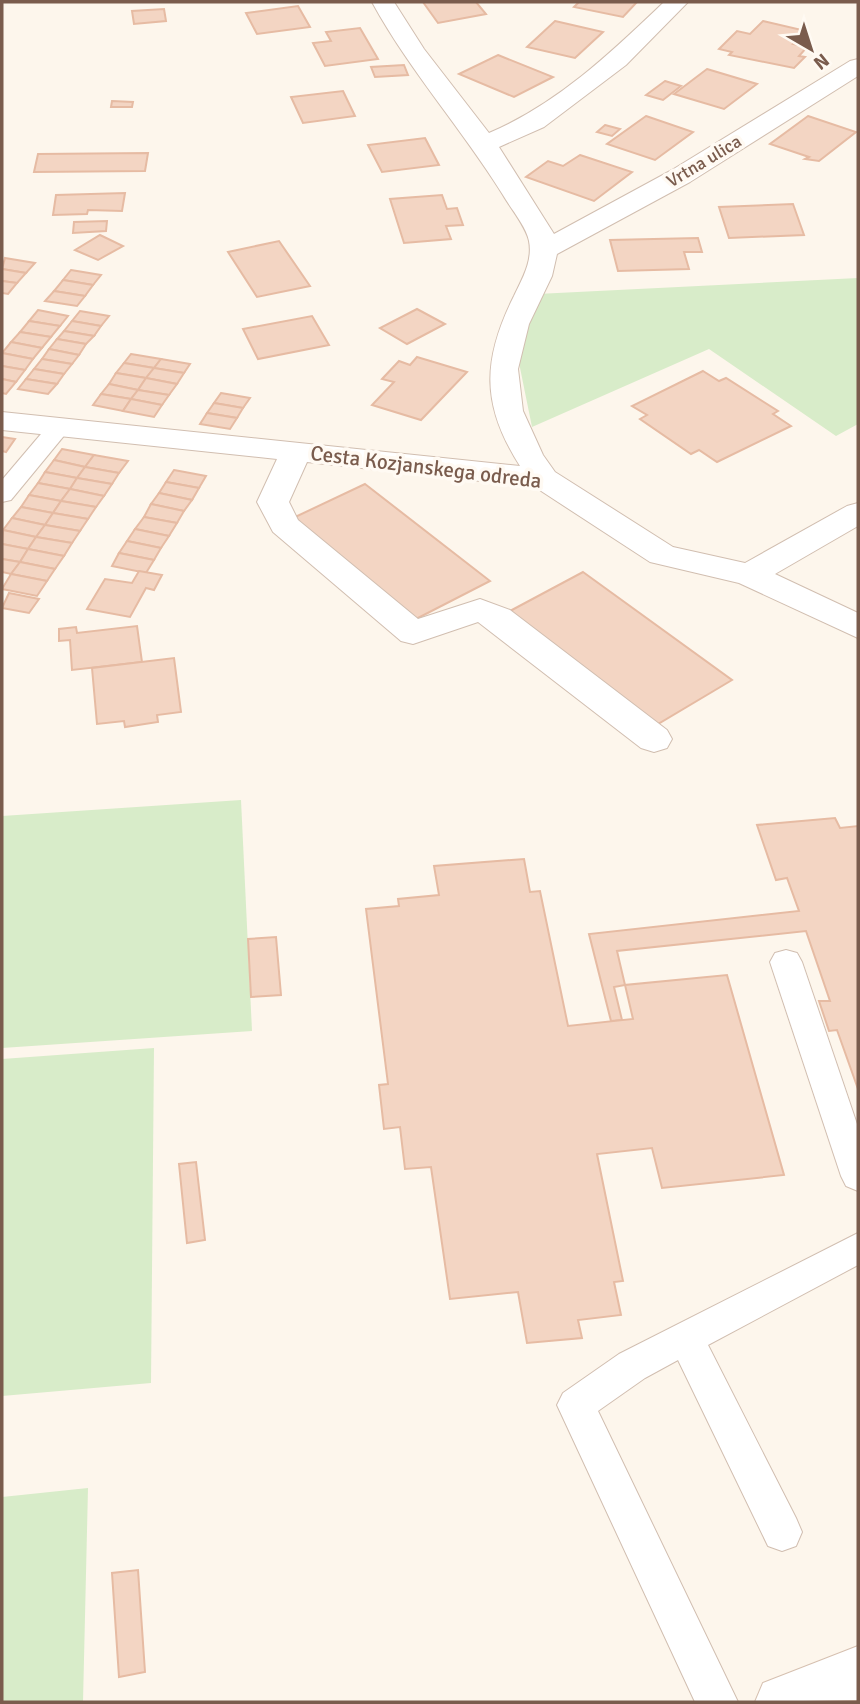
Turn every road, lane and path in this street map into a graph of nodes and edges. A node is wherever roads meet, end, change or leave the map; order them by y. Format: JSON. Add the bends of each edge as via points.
{"nodes":[{"id":1,"x":383,"y":2,"type":"edge"},
{"id":2,"x":677,"y":2,"type":"edge"},
{"id":3,"x":858,"y":66,"type":"edge"},
{"id":4,"x":484,"y":144,"type":"junction"},
{"id":5,"x":545,"y":250,"type":"junction"},
{"id":6,"x":2,"y":421,"type":"edge"},
{"id":7,"x":60,"y":426,"type":"junction"},
{"id":8,"x":296,"y":451,"type":"junction"},
{"id":9,"x":543,"y":478,"type":"junction"},
{"id":10,"x":2,"y":495,"type":"edge"},
{"id":11,"x":858,"y":513,"type":"edge"},
{"id":12,"x":749,"y":575,"type":"junction"},
{"id":13,"x":858,"y":627,"type":"edge"},
{"id":14,"x":654,"y":739,"type":"dead end"},
{"id":15,"x":786,"y":961,"type":"dead end"},
{"id":16,"x":858,"y":1176,"type":"edge"},
{"id":17,"x":858,"y":1248,"type":"edge"},
{"id":18,"x":686,"y":1338,"type":"junction"},
{"id":19,"x":782,"y":1532,"type":"dead end"},
{"id":20,"x":858,"y":1673,"type":"edge"},
{"id":21,"x":717,"y":1702,"type":"edge"},
{"id":22,"x":782,"y":1702,"type":"edge"}],
"edges":[{"from":1,"to":4,"type":"street","via":[[414,52]]},
{"from":2,"to":4,"type":"street","via":[[618,60],[535,122]]},
{"from":3,"to":5,"type":"street","name":"Vrtna ulica","via":[[681,176]]},
{"from":4,"to":5,"type":"street","via":[[542,237]]},
{"from":5,"to":9,"type":"street","via":[[506,343],[502,399],[523,449]]},
{"from":6,"to":7,"type":"street","name":"Cesta Kozjanskega odreda"},
{"from":7,"to":8,"type":"street","name":"Cesta Kozjanskega odreda"},
{"from":7,"to":10,"type":"lane"},
{"from":8,"to":9,"type":"street","name":"Cesta Kozjanskega odreda"},
{"from":8,"to":14,"type":"street","via":[[273,502],[284,525],[413,633],[480,610],[498,618]]},
{"from":9,"to":12,"type":"street","name":"Cesta Kozjanskega odreda","via":[[662,555]]},
{"from":11,"to":12,"type":"street"},
{"from":12,"to":13,"type":"street","name":"Cesta Kozjanskega odreda"},
{"from":15,"to":16,"type":"lane"},
{"from":17,"to":18,"type":"lane"},
{"from":18,"to":19,"type":"lane"},
{"from":18,"to":21,"type":"lane","via":[[632,1366],[576,1405]]},
{"from":20,"to":22,"type":"street"}]}
